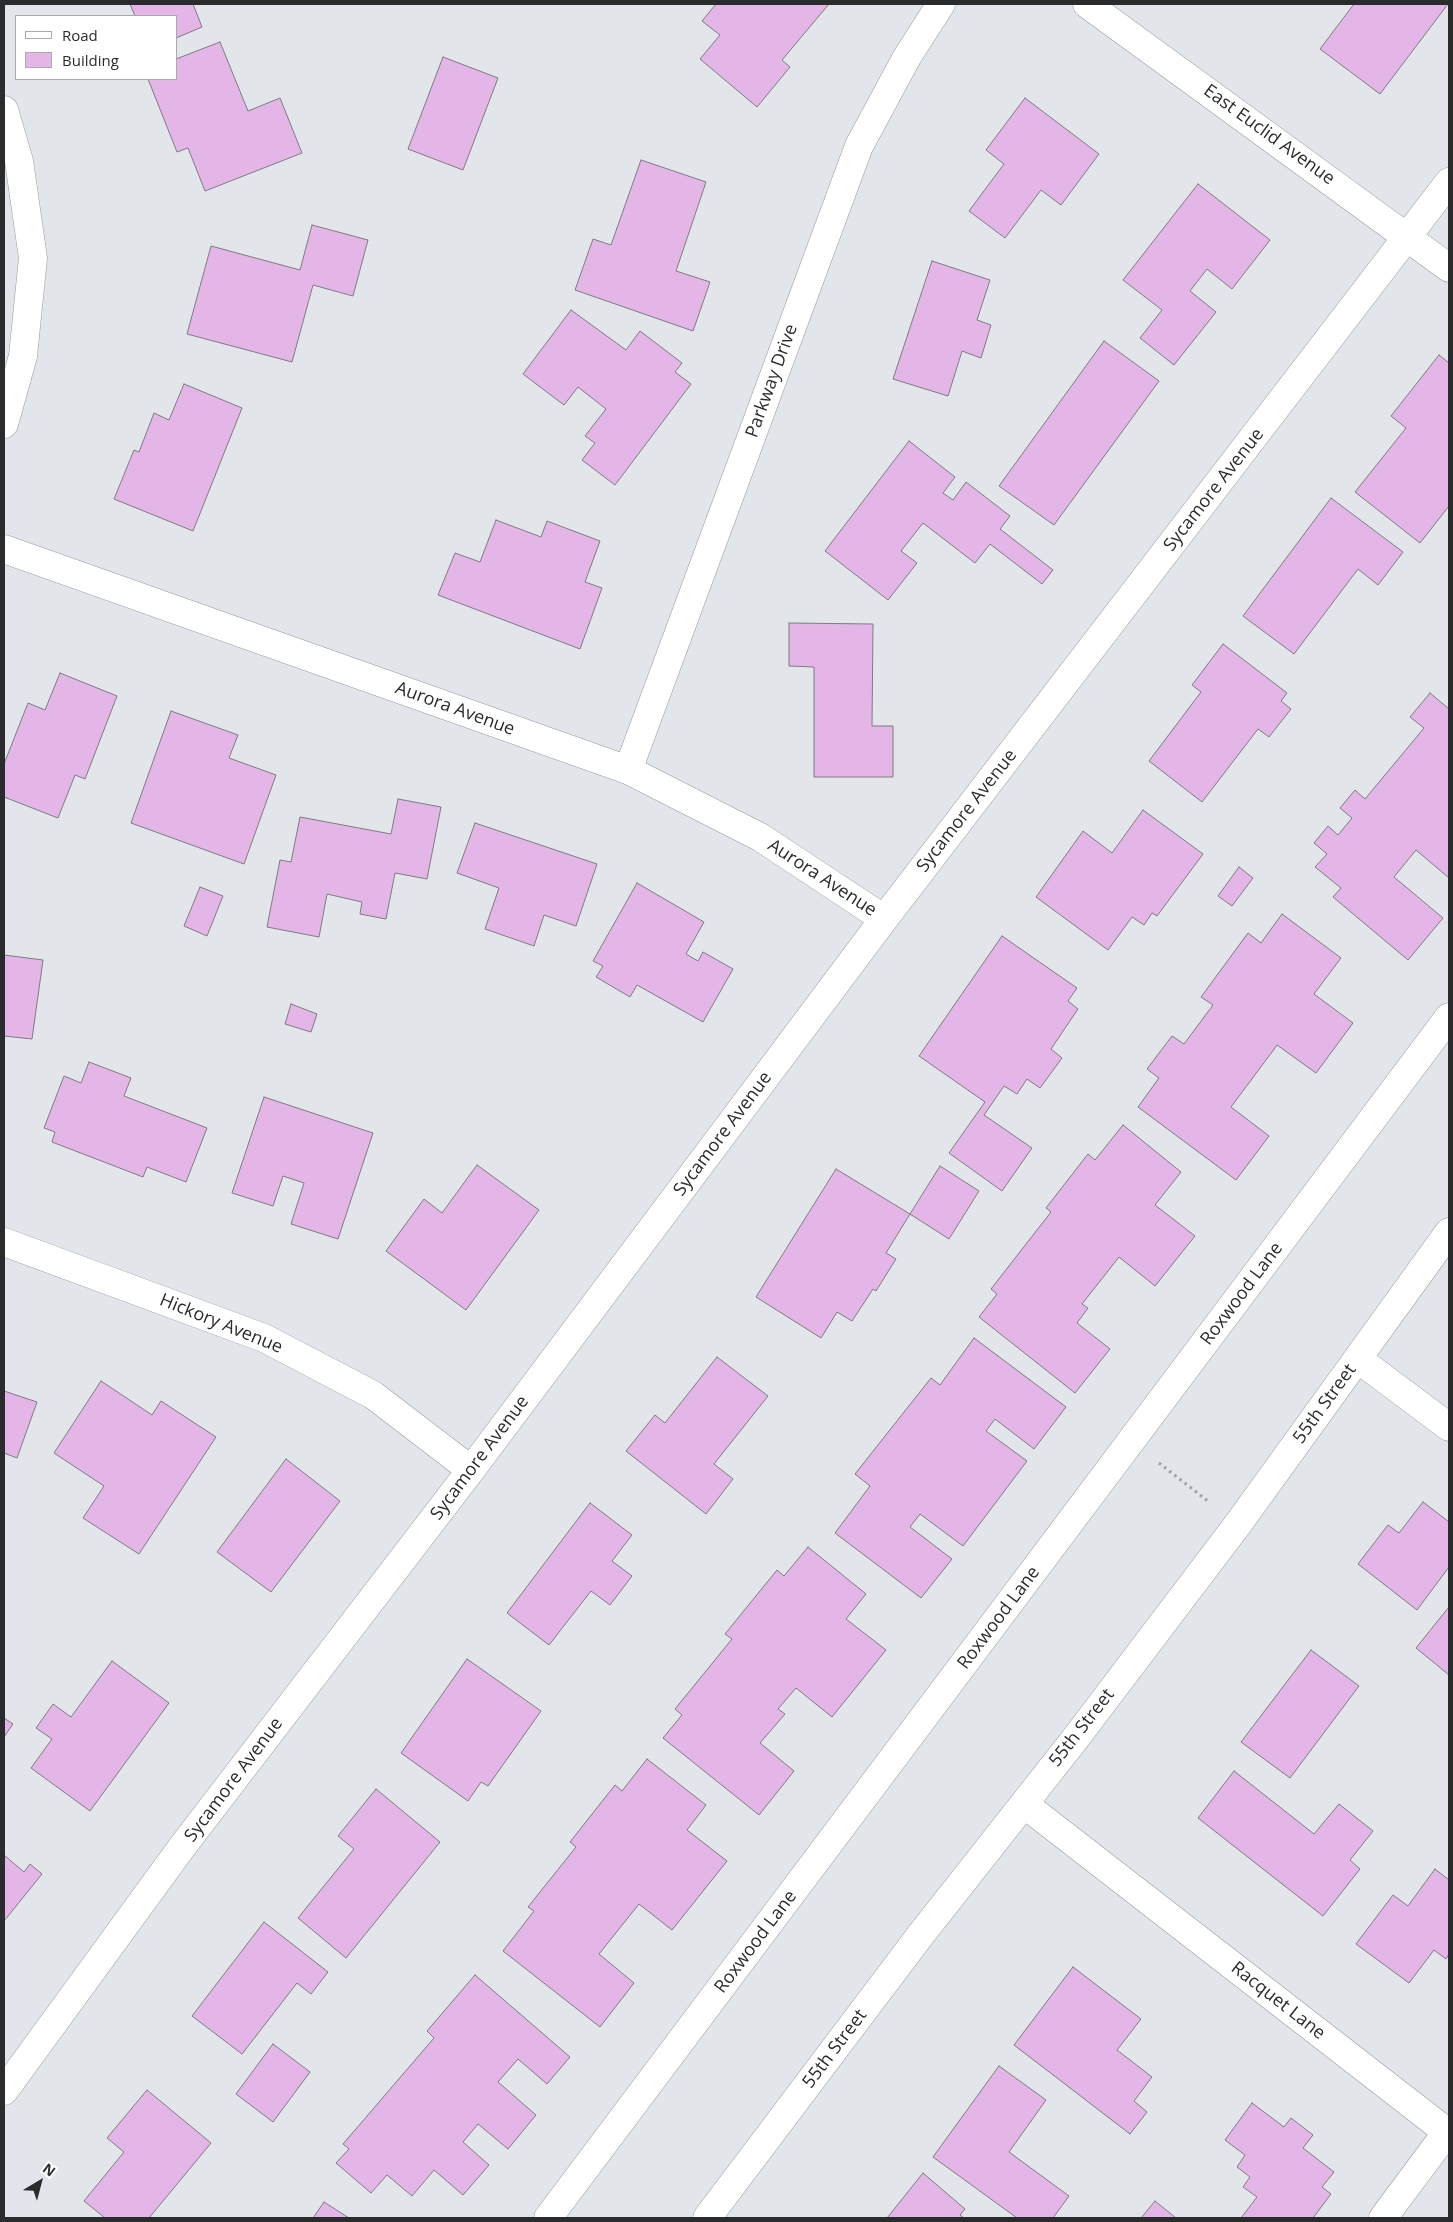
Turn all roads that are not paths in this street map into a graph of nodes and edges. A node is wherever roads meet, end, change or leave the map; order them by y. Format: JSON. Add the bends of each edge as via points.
{"nodes":[{"id":1,"x":941,"y":4,"type":"edge"},
{"id":2,"x":1087,"y":4,"type":"edge"},
{"id":3,"x":4,"y":110,"type":"edge"},
{"id":4,"x":1449,"y":182,"type":"edge"},
{"id":5,"x":1408,"y":237,"type":"junction"},
{"id":6,"x":1449,"y":268,"type":"edge"},
{"id":7,"x":4,"y":424,"type":"edge"},
{"id":8,"x":4,"y":549,"type":"edge"},
{"id":9,"x":628,"y":770,"type":"junction"},
{"id":10,"x":884,"y":919,"type":"junction"},
{"id":11,"x":1449,"y":1017,"type":"edge"},
{"id":12,"x":1449,"y":1232,"type":"edge"},
{"id":13,"x":4,"y":1242,"type":"edge"},
{"id":14,"x":1358,"y":1359,"type":"junction"},
{"id":15,"x":1449,"y":1427,"type":"edge"},
{"id":16,"x":471,"y":1470,"type":"junction"},
{"id":17,"x":1024,"y":1804,"type":"junction"},
{"id":18,"x":4,"y":2091,"type":"edge"},
{"id":19,"x":548,"y":2218,"type":"edge"},
{"id":20,"x":707,"y":2218,"type":"edge"},
{"id":21,"x":1383,"y":2218,"type":"edge"}],
"edges":[{"from":1,"to":9,"type":"street","name":"Parkway Drive","via":[[907,56],[860,146]]},
{"from":2,"to":5,"type":"street","name":"East Euclid Avenue"},
{"from":3,"to":7,"type":"street","via":[[19,161],[33,258],[24,356]]},
{"from":4,"to":5,"type":"street","name":"Sycamore Avenue"},
{"from":5,"to":6,"type":"street","name":"East Euclid Avenue"},
{"from":5,"to":10,"type":"street","name":"Sycamore Avenue"},
{"from":8,"to":9,"type":"street","name":"Aurora Avenue"},
{"from":9,"to":10,"type":"street","name":"Aurora Avenue","via":[[760,837]]},
{"from":10,"to":16,"type":"street","name":"Sycamore Avenue"},
{"from":11,"to":19,"type":"street","name":"Roxwood Lane"},
{"from":12,"to":14,"type":"street","name":"55th Street"},
{"from":13,"to":16,"type":"street","name":"Hickory Avenue","via":[[264,1338],[373,1395]]},
{"from":14,"to":15,"type":"street"},
{"from":14,"to":17,"type":"street","name":"55th Street","via":[[1238,1524]]},
{"from":16,"to":18,"type":"street","name":"Sycamore Avenue","via":[[182,1848]]},
{"from":17,"to":20,"type":"street","name":"55th Street","via":[[919,1937]]},
{"from":17,"to":21,"type":"street","name":"Racquet Lane","via":[[1447,2132]]}]}
